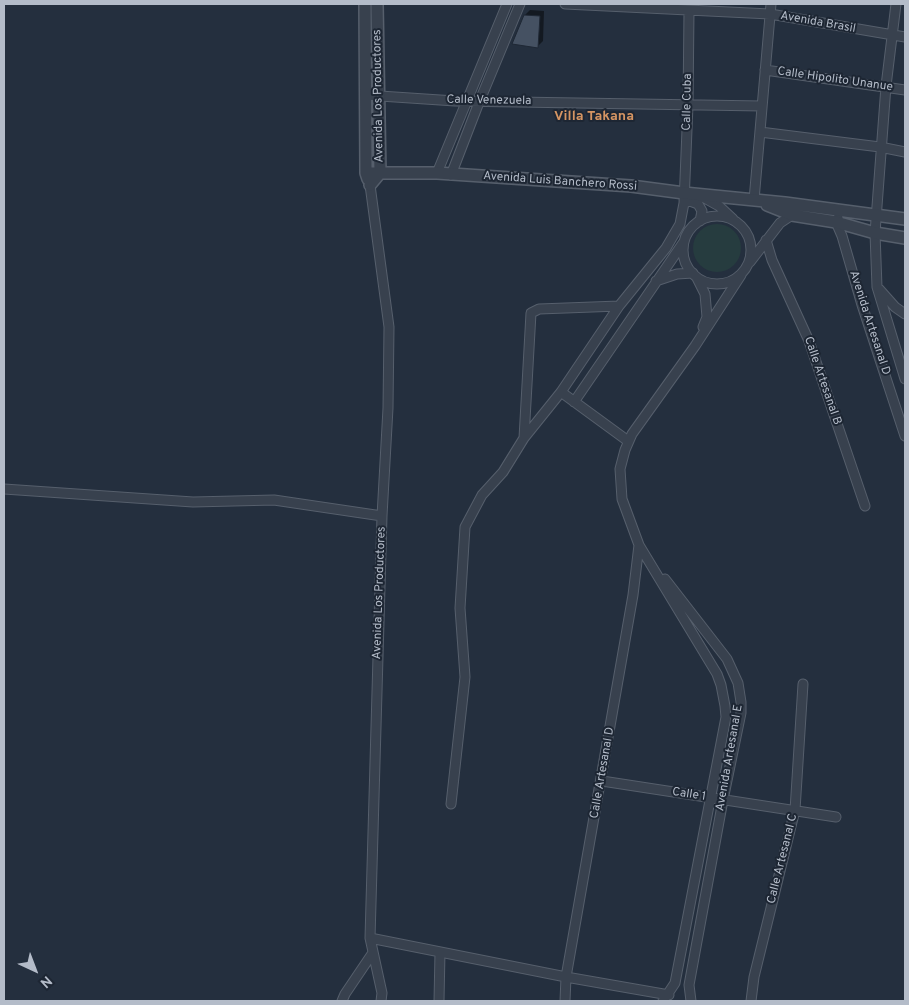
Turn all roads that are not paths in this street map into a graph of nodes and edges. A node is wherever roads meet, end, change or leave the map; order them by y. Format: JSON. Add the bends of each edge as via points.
{"nodes":[{"id":1,"x":365,"y":4,"type":"edge"},
{"id":2,"x":377,"y":4,"type":"edge"},
{"id":3,"x":507,"y":4,"type":"edge"},
{"id":4,"x":520,"y":4,"type":"edge"},
{"id":5,"x":565,"y":4,"type":"edge"},
{"id":6,"x":771,"y":4,"type":"edge"},
{"id":7,"x":896,"y":4,"type":"edge"},
{"id":8,"x":689,"y":11,"type":"junction"},
{"id":9,"x":770,"y":14,"type":"junction"},
{"id":10,"x":891,"y":36,"type":"junction"},
{"id":11,"x":905,"y":37,"type":"edge"},
{"id":12,"x":765,"y":70,"type":"junction"},
{"id":13,"x":886,"y":86,"type":"junction"},
{"id":14,"x":905,"y":90,"type":"edge"},
{"id":15,"x":365,"y":95,"type":"junction"},
{"id":16,"x":379,"y":95,"type":"junction"},
{"id":17,"x":466,"y":101,"type":"junction"},
{"id":18,"x":479,"y":101,"type":"junction"},
{"id":19,"x":688,"y":105,"type":"junction"},
{"id":20,"x":762,"y":106,"type":"junction"},
{"id":21,"x":760,"y":132,"type":"junction"},
{"id":22,"x":880,"y":147,"type":"junction"},
{"id":23,"x":905,"y":152,"type":"edge"},
{"id":24,"x":366,"y":173,"type":"junction"},
{"id":25,"x":380,"y":173,"type":"junction"},
{"id":26,"x":437,"y":173,"type":"junction"},
{"id":27,"x":451,"y":175,"type":"junction"},
{"id":28,"x":370,"y":185,"type":"junction"},
{"id":29,"x":684,"y":198,"type":"junction"},
{"id":30,"x":699,"y":199,"type":"junction"},
{"id":31,"x":740,"y":199,"type":"junction"},
{"id":32,"x":754,"y":200,"type":"junction"},
{"id":33,"x":719,"y":206,"type":"junction"},
{"id":34,"x":794,"y":210,"type":"junction"},
{"id":35,"x":841,"y":211,"type":"junction"},
{"id":36,"x":876,"y":215,"type":"junction"},
{"id":37,"x":702,"y":220,"type":"junction"},
{"id":38,"x":905,"y":220,"type":"edge"},
{"id":39,"x":737,"y":222,"type":"junction"},
{"id":40,"x":836,"y":222,"type":"junction"},
{"id":41,"x":875,"y":233,"type":"junction"},
{"id":42,"x":686,"y":237,"type":"junction"},
{"id":43,"x":905,"y":238,"type":"edge"},
{"id":44,"x":766,"y":240,"type":"junction"},
{"id":45,"x":757,"y":253,"type":"junction"},
{"id":46,"x":772,"y":260,"type":"junction"},
{"id":47,"x":747,"y":266,"type":"junction"},
{"id":48,"x":741,"y":274,"type":"junction"},
{"id":49,"x":695,"y":275,"type":"junction"},
{"id":50,"x":656,"y":282,"type":"junction"},
{"id":51,"x":877,"y":287,"type":"junction"},
{"id":52,"x":619,"y":306,"type":"junction"},
{"id":53,"x":905,"y":314,"type":"edge"},
{"id":54,"x":696,"y":346,"type":"junction"},
{"id":55,"x":903,"y":366,"type":"edge"},
{"id":56,"x":905,"y":378,"type":"edge"},
{"id":57,"x":562,"y":392,"type":"junction"},
{"id":58,"x":574,"y":402,"type":"junction"},
{"id":59,"x":905,"y":436,"type":"edge"},
{"id":60,"x":524,"y":438,"type":"junction"},
{"id":61,"x":628,"y":441,"type":"junction"},
{"id":62,"x":4,"y":489,"type":"edge"},
{"id":63,"x":865,"y":506,"type":"dead end"},
{"id":64,"x":382,"y":516,"type":"junction"},
{"id":65,"x":639,"y":545,"type":"junction"},
{"id":66,"x":803,"y":684,"type":"dead end"},
{"id":67,"x":602,"y":781,"type":"junction"},
{"id":68,"x":710,"y":798,"type":"junction"},
{"id":69,"x":723,"y":800,"type":"junction"},
{"id":70,"x":451,"y":804,"type":"dead end"},
{"id":71,"x":795,"y":810,"type":"junction"},
{"id":72,"x":836,"y":817,"type":"dead end"},
{"id":73,"x":370,"y":938,"type":"junction"},
{"id":74,"x":440,"y":952,"type":"junction"},
{"id":75,"x":372,"y":954,"type":"junction"},
{"id":76,"x":566,"y":977,"type":"junction"},
{"id":77,"x":666,"y":998,"type":"edge"},
{"id":78,"x":342,"y":1001,"type":"edge"},
{"id":79,"x":381,"y":1001,"type":"edge"},
{"id":80,"x":439,"y":1001,"type":"edge"},
{"id":81,"x":565,"y":1001,"type":"edge"},
{"id":82,"x":691,"y":1001,"type":"edge"},
{"id":83,"x":751,"y":1001,"type":"edge"}],
"edges":[{"from":1,"to":15,"type":"street","name":"Avenida Los Productores"},
{"from":2,"to":16,"type":"street","name":"Avenida Los Productores"},
{"from":3,"to":17,"type":"street"},
{"from":4,"to":18,"type":"street"},
{"from":5,"to":8,"type":"street","name":"Avenida Brasil"},
{"from":6,"to":9,"type":"street"},
{"from":7,"to":10,"type":"street","name":"Avenida Artesanal D"},
{"from":8,"to":9,"type":"street","name":"Avenida Brasil"},
{"from":8,"to":19,"type":"street","name":"Calle Cuba"},
{"from":9,"to":10,"type":"street","name":"Avenida Brasil"},
{"from":9,"to":12,"type":"street"},
{"from":10,"to":11,"type":"street","name":"Avenida Brasil"},
{"from":10,"to":13,"type":"street","name":"Avenida Artesanal D"},
{"from":12,"to":13,"type":"street","name":"Calle Hipolito Unanue"},
{"from":12,"to":20,"type":"street"},
{"from":13,"to":14,"type":"street","name":"Calle Hipolito Unanue"},
{"from":13,"to":22,"type":"street","name":"Avenida Artesanal D"},
{"from":15,"to":16,"type":"street","name":"Calle Venezuela"},
{"from":15,"to":24,"type":"street","name":"Avenida Los Productores"},
{"from":16,"to":17,"type":"street","name":"Calle Venezuela"},
{"from":16,"to":25,"type":"street","name":"Avenida Los Productores"},
{"from":17,"to":18,"type":"street","name":"Calle Venezuela"},
{"from":17,"to":26,"type":"street"},
{"from":18,"to":19,"type":"street","name":"Calle Venezuela"},
{"from":18,"to":27,"type":"street"},
{"from":19,"to":20,"type":"street","name":"Calle Venezuela"},
{"from":19,"to":29,"type":"street","name":"Calle Cuba"},
{"from":20,"to":21,"type":"street"},
{"from":21,"to":22,"type":"street"},
{"from":21,"to":32,"type":"street"},
{"from":22,"to":23,"type":"street"},
{"from":22,"to":36,"type":"street","name":"Avenida Artesanal D"},
{"from":24,"to":25,"type":"street","name":"Avenida Luis Banchero Rossi"},
{"from":24,"to":28,"type":"street","name":"Avenida Los Productores"},
{"from":25,"to":26,"type":"street","name":"Avenida Luis Banchero Rossi"},
{"from":25,"to":28,"type":"street","name":"Avenida Los Productores"},
{"from":26,"to":27,"type":"street","name":"Avenida Luis Banchero Rossi"},
{"from":27,"to":29,"type":"street","name":"Avenida Luis Banchero Rossi","via":[[631,186]]},
{"from":28,"to":64,"type":"street","name":"Avenida Los Productores","via":[[388,327],[388,408]]},
{"from":29,"to":30,"type":"street","name":"Avenida Luis Banchero Rossi"},
{"from":29,"to":52,"type":"street","name":"Calle Cuba","via":[[680,224],[666,248]]},
{"from":30,"to":31,"type":"street","name":"Avenida Luis Banchero Rossi"},
{"from":30,"to":33,"type":"street"},
{"from":30,"to":37,"type":"street"},
{"from":31,"to":32,"type":"street","name":"Avenida Luis Banchero Rossi"},
{"from":31,"to":33,"type":"street"},
{"from":32,"to":34,"type":"street","name":"Avenida Luis Banchero Rossi"},
{"from":33,"to":37,"type":"street"},
{"from":33,"to":39,"type":"street"},
{"from":34,"to":35,"type":"street","name":"Avenida Luis Banchero Rossi"},
{"from":34,"to":40,"type":"street","name":"Avenida Luis Banchero Rossi"},
{"from":34,"to":44,"type":"street"},
{"from":35,"to":36,"type":"street","name":"Avenida Luis Banchero Rossi"},
{"from":35,"to":40,"type":"street"},
{"from":36,"to":38,"type":"street","name":"Avenida Luis Banchero Rossi"},
{"from":36,"to":41,"type":"street","name":"Avenida Artesanal D"},
{"from":37,"to":39,"type":"street","via":[[721,216]]},
{"from":37,"to":42,"type":"street"},
{"from":39,"to":47,"type":"street","via":[[749,238],[751,257]]},
{"from":40,"to":41,"type":"street","name":"Avenida Luis Banchero Rossi"},
{"from":40,"to":59,"type":"street","name":"Avenida Artesanal D"},
{"from":41,"to":43,"type":"street","name":"Avenida Luis Banchero Rossi"},
{"from":41,"to":51,"type":"street","name":"Avenida Artesanal D"},
{"from":42,"to":49,"type":"street","via":[[684,256]]},
{"from":42,"to":50,"type":"street"},
{"from":44,"to":45,"type":"street"},
{"from":44,"to":46,"type":"street","name":"Calle Artesanal B"},
{"from":45,"to":46,"type":"street"},
{"from":45,"to":47,"type":"street"},
{"from":46,"to":63,"type":"street","name":"Calle Artesanal B","via":[[809,341]]},
{"from":47,"to":48,"type":"street"},
{"from":48,"to":49,"type":"street","via":[[733,280],[714,284]]},
{"from":48,"to":54,"type":"street"},
{"from":49,"to":50,"type":"street","via":[[677,274]]},
{"from":49,"to":54,"type":"street","via":[[705,294],[707,317]]},
{"from":50,"to":58,"type":"street"},
{"from":51,"to":53,"type":"street"},
{"from":51,"to":55,"type":"street","name":"Avenida Artesanal D"},
{"from":52,"to":57,"type":"street","name":"Calle Cuba"},
{"from":52,"to":60,"type":"street","via":[[539,309],[531,313]]},
{"from":54,"to":61,"type":"street","name":"Avenida Artesanal E"},
{"from":55,"to":56,"type":"street","name":"Avenida Artesanal D"},
{"from":57,"to":58,"type":"street"},
{"from":57,"to":60,"type":"street","name":"Calle Cuba"},
{"from":58,"to":61,"type":"street"},
{"from":60,"to":70,"type":"street","name":"Calle Cuba","via":[[503,472],[482,496],[465,527],[460,608],[465,677]]},
{"from":61,"to":65,"type":"street","name":"Avenida Artesanal E","via":[[620,469],[620,489]]},
{"from":62,"to":64,"type":"street","via":[[192,502],[274,500]]},
{"from":64,"to":73,"type":"street","name":"Avenida Los Productores"},
{"from":65,"to":67,"type":"street","name":"Calle Artesanal D"},
{"from":65,"to":68,"type":"street","name":"Avenida Artesanal E","via":[[721,685],[726,717]]},
{"from":65,"to":69,"type":"street","name":"Avenida Artesanal E","via":[[727,659],[738,683],[741,713]]},
{"from":66,"to":71,"type":"street","name":"Calle Artesanal C"},
{"from":67,"to":68,"type":"street","name":"Calle 1"},
{"from":67,"to":76,"type":"street","name":"Calle Artesanal D"},
{"from":68,"to":69,"type":"street","name":"Calle 1"},
{"from":68,"to":77,"type":"street","name":"Avenida Artesanal E","via":[[675,983]]},
{"from":69,"to":71,"type":"street","name":"Calle 1"},
{"from":69,"to":82,"type":"street","name":"Avenida Artesanal E","via":[[689,985]]},
{"from":71,"to":72,"type":"street","name":"Calle 1"},
{"from":71,"to":83,"type":"street","name":"Calle Artesanal C"},
{"from":73,"to":74,"type":"street"},
{"from":73,"to":75,"type":"street","name":"Avenida Los Productores"},
{"from":74,"to":76,"type":"street"},
{"from":74,"to":80,"type":"street"},
{"from":75,"to":78,"type":"street"},
{"from":75,"to":79,"type":"street","name":"Avenida Los Productores"},
{"from":76,"to":77,"type":"street"},
{"from":76,"to":81,"type":"street","name":"Calle Artesanal D"}]}
